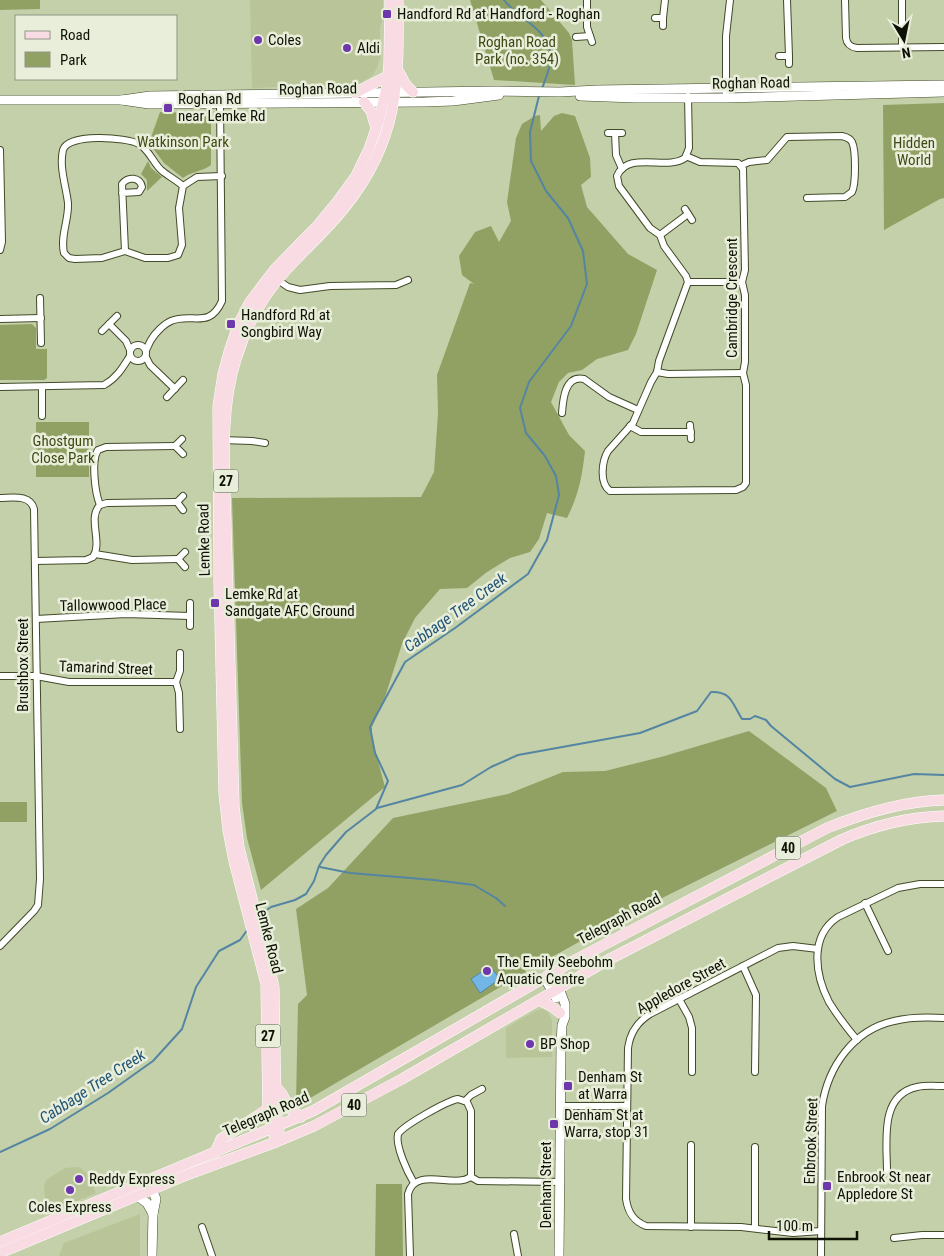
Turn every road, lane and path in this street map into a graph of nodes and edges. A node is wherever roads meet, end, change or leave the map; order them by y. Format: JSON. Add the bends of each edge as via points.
{"nodes":[{"id":1,"x":390,"y":0,"type":"edge"},
{"id":2,"x":398,"y":0,"type":"edge"},
{"id":3,"x":587,"y":0,"type":"edge"},
{"id":4,"x":665,"y":0,"type":"edge"},
{"id":5,"x":730,"y":0,"type":"edge"},
{"id":6,"x":788,"y":0,"type":"edge"},
{"id":7,"x":845,"y":0,"type":"edge"},
{"id":8,"x":902,"y":0,"type":"edge"},
{"id":9,"x":655,"y":18,"type":"dead end"},
{"id":10,"x":663,"y":18,"type":"junction"},
{"id":11,"x":663,"y":26,"type":"dead end"},
{"id":12,"x":576,"y":37,"type":"dead end"},
{"id":13,"x":902,"y":47,"type":"junction"},
{"id":14,"x":944,"y":47,"type":"edge"},
{"id":15,"x":779,"y":56,"type":"dead end"},
{"id":16,"x":789,"y":56,"type":"junction"},
{"id":17,"x":789,"y":64,"type":"dead end"},
{"id":18,"x":398,"y":71,"type":"junction"},
{"id":19,"x":388,"y":76,"type":"junction"},
{"id":20,"x":944,"y":85,"type":"edge"},
{"id":21,"x":413,"y":92,"type":"junction"},
{"id":22,"x":517,"y":92,"type":"junction"},
{"id":23,"x":944,"y":92,"type":"edge"},
{"id":24,"x":355,"y":93,"type":"junction"},
{"id":25,"x":726,"y":93,"type":"junction"},
{"id":26,"x":688,"y":94,"type":"junction"},
{"id":27,"x":390,"y":97,"type":"junction"},
{"id":28,"x":220,"y":99,"type":"junction"},
{"id":29,"x":0,"y":100,"type":"edge"},
{"id":30,"x":364,"y":102,"type":"junction"},
{"id":31,"x":376,"y":129,"type":"junction"},
{"id":32,"x":615,"y":133,"type":"dead end"},
{"id":33,"x":0,"y":150,"type":"edge"},
{"id":34,"x":686,"y":156,"type":"junction"},
{"id":35,"x":742,"y":166,"type":"junction"},
{"id":36,"x":622,"y":169,"type":"junction"},
{"id":37,"x":222,"y":176,"type":"junction"},
{"id":38,"x":183,"y":186,"type":"junction"},
{"id":39,"x":122,"y":194,"type":"dead end"},
{"id":40,"x":807,"y":198,"type":"dead end"},
{"id":41,"x":688,"y":214,"type":"dead end"},
{"id":42,"x":660,"y":235,"type":"junction"},
{"id":43,"x":0,"y":250,"type":"edge"},
{"id":44,"x":125,"y":252,"type":"junction"},
{"id":45,"x":274,"y":277,"type":"junction"},
{"id":46,"x":408,"y":280,"type":"dead end"},
{"id":47,"x":688,"y":282,"type":"junction"},
{"id":48,"x":742,"y":282,"type":"junction"},
{"id":49,"x":40,"y":298,"type":"dead end"},
{"id":50,"x":117,"y":316,"type":"dead end"},
{"id":51,"x":41,"y":318,"type":"junction"},
{"id":52,"x":0,"y":319,"type":"edge"},
{"id":53,"x":109,"y":324,"type":"junction"},
{"id":54,"x":102,"y":331,"type":"dead end"},
{"id":55,"x":41,"y":343,"type":"dead end"},
{"id":56,"x":138,"y":353,"type":"junction"},
{"id":57,"x":657,"y":372,"type":"junction"},
{"id":58,"x":743,"y":373,"type":"junction"},
{"id":59,"x":183,"y":380,"type":"dead end"},
{"id":60,"x":0,"y":387,"type":"edge"},
{"id":61,"x":42,"y":387,"type":"junction"},
{"id":62,"x":175,"y":389,"type":"junction"},
{"id":63,"x":167,"y":397,"type":"dead end"},
{"id":64,"x":638,"y":410,"type":"junction"},
{"id":65,"x":562,"y":413,"type":"dead end"},
{"id":66,"x":42,"y":416,"type":"dead end"},
{"id":67,"x":630,"y":426,"type":"junction"},
{"id":68,"x":691,"y":432,"type":"dead end"},
{"id":69,"x":182,"y":439,"type":"dead end"},
{"id":70,"x":221,"y":440,"type":"junction"},
{"id":71,"x":265,"y":443,"type":"dead end"},
{"id":72,"x":176,"y":446,"type":"junction"},
{"id":73,"x":183,"y":454,"type":"dead end"},
{"id":74,"x":183,"y":496,"type":"dead end"},
{"id":75,"x":0,"y":498,"type":"edge"},
{"id":76,"x":177,"y":502,"type":"junction"},
{"id":77,"x":100,"y":505,"type":"junction"},
{"id":78,"x":183,"y":510,"type":"dead end"},
{"id":79,"x":185,"y":552,"type":"dead end"},
{"id":80,"x":95,"y":554,"type":"junction"},
{"id":81,"x":178,"y":559,"type":"junction"},
{"id":82,"x":35,"y":561,"type":"junction"},
{"id":83,"x":185,"y":567,"type":"dead end"},
{"id":84,"x":190,"y":603,"type":"dead end"},
{"id":85,"x":190,"y":616,"type":"junction"},
{"id":86,"x":36,"y":619,"type":"junction"},
{"id":87,"x":190,"y":626,"type":"dead end"},
{"id":88,"x":180,"y":653,"type":"dead end"},
{"id":89,"x":0,"y":676,"type":"edge"},
{"id":90,"x":36,"y":676,"type":"junction"},
{"id":91,"x":176,"y":682,"type":"junction"},
{"id":92,"x":180,"y":729,"type":"dead end"},
{"id":93,"x":944,"y":800,"type":"edge"},
{"id":94,"x":944,"y":816,"type":"edge"},
{"id":95,"x":944,"y":884,"type":"edge"},
{"id":96,"x":865,"y":903,"type":"junction"},
{"id":97,"x":0,"y":946,"type":"edge"},
{"id":98,"x":818,"y":949,"type":"junction"},
{"id":99,"x":888,"y":951,"type":"dead end"},
{"id":100,"x":264,"y":960,"type":"junction"},
{"id":101,"x":743,"y":966,"type":"junction"},
{"id":102,"x":547,"y":975,"type":"junction"},
{"id":103,"x":556,"y":990,"type":"junction"},
{"id":104,"x":539,"y":1000,"type":"junction"},
{"id":105,"x":679,"y":1000,"type":"junction"},
{"id":106,"x":560,"y":1012,"type":"junction"},
{"id":107,"x":944,"y":1018,"type":"edge"},
{"id":108,"x":562,"y":1025,"type":"junction"},
{"id":109,"x":857,"y":1040,"type":"junction"},
{"id":110,"x":692,"y":1072,"type":"dead end"},
{"id":111,"x":756,"y":1072,"type":"dead end"},
{"id":112,"x":483,"y":1086,"type":"dead end"},
{"id":113,"x":944,"y":1086,"type":"edge"},
{"id":114,"x":276,"y":1088,"type":"junction"},
{"id":115,"x":465,"y":1101,"type":"junction"},
{"id":116,"x":560,"y":1106,"type":"junction"},
{"id":117,"x":627,"y":1106,"type":"junction"},
{"id":118,"x":268,"y":1110,"type":"junction"},
{"id":119,"x":301,"y":1117,"type":"junction"},
{"id":120,"x":275,"y":1127,"type":"junction"},
{"id":121,"x":279,"y":1141,"type":"junction"},
{"id":122,"x":692,"y":1145,"type":"dead end"},
{"id":123,"x":755,"y":1147,"type":"dead end"},
{"id":124,"x":215,"y":1153,"type":"junction"},
{"id":125,"x":887,"y":1170,"type":"dead end"},
{"id":126,"x":471,"y":1177,"type":"junction"},
{"id":127,"x":560,"y":1182,"type":"junction"},
{"id":128,"x":414,"y":1183,"type":"junction"},
{"id":129,"x":128,"y":1189,"type":"junction"},
{"id":130,"x":152,"y":1190,"type":"junction"},
{"id":131,"x":137,"y":1196,"type":"junction"},
{"id":132,"x":153,"y":1214,"type":"junction"},
{"id":133,"x":690,"y":1226,"type":"junction"},
{"id":134,"x":202,"y":1227,"type":"dead end"},
{"id":135,"x":755,"y":1228,"type":"junction"},
{"id":136,"x":821,"y":1231,"type":"junction"},
{"id":137,"x":514,"y":1234,"type":"dead end"},
{"id":138,"x":944,"y":1235,"type":"edge"},
{"id":139,"x":894,"y":1238,"type":"dead end"},
{"id":140,"x":0,"y":1242,"type":"edge"},
{"id":141,"x":0,"y":1253,"type":"edge"},
{"id":142,"x":152,"y":1256,"type":"edge"},
{"id":143,"x":212,"y":1256,"type":"edge"},
{"id":144,"x":410,"y":1256,"type":"edge"},
{"id":145,"x":518,"y":1256,"type":"edge"},
{"id":146,"x":559,"y":1256,"type":"edge"},
{"id":147,"x":821,"y":1256,"type":"edge"}],
"edges":[{"from":1,"to":19,"type":"main road","number":"27"},
{"from":2,"to":18,"type":"main road","number":"27"},
{"from":3,"to":12,"type":"street","via":[[591,39]]},
{"from":4,"to":10,"type":"street"},
{"from":5,"to":25,"type":"street"},
{"from":6,"to":16,"type":"street"},
{"from":7,"to":13,"type":"street","via":[[845,36],[849,45],[857,48]]},
{"from":8,"to":13,"type":"street"},
{"from":9,"to":10,"type":"street"},
{"from":10,"to":11,"type":"street"},
{"from":13,"to":14,"type":"street"},
{"from":15,"to":16,"type":"street"},
{"from":16,"to":17,"type":"street"},
{"from":18,"to":21,"type":"main road"},
{"from":18,"to":27,"type":"main road","number":"27"},
{"from":19,"to":24,"type":"main road"},
{"from":19,"to":27,"type":"main road","number":"27"},
{"from":20,"to":25,"type":"main road","name":"Roghan Road"},
{"from":21,"to":22,"type":"main road","name":"Roghan Road"},
{"from":21,"to":27,"type":"main road","name":"Roghan Road"},
{"from":22,"to":26,"type":"main road","name":"Roghan Road"},
{"from":22,"to":27,"type":"main road","name":"Roghan Road","via":[[453,101]]},
{"from":23,"to":25,"type":"main road","name":"Roghan Road"},
{"from":24,"to":27,"type":"main road","name":"Roghan Road"},
{"from":24,"to":28,"type":"main road","name":"Roghan Road"},
{"from":25,"to":26,"type":"main road","name":"Roghan Road"},
{"from":26,"to":34,"type":"street","via":[[689,148]]},
{"from":27,"to":30,"type":"main road","name":"Roghan Road"},
{"from":27,"to":31,"type":"main road","name":"Lemke Road","number":"27"},
{"from":27,"to":45,"type":"main road","name":"Lemke Road","number":"27","via":[[383,144],[363,183],[344,209]]},
{"from":28,"to":29,"type":"main road","name":"Roghan Road","via":[[141,96],[122,100]]},
{"from":28,"to":30,"type":"main road","name":"Roghan Road"},
{"from":28,"to":37,"type":"street"},
{"from":30,"to":31,"type":"main road","via":[[371,111]]},
{"from":31,"to":45,"type":"main road","name":"Lemke Road","number":"27","via":[[365,159],[344,193]]},
{"from":32,"to":36,"type":"street","via":[[616,155]]},
{"from":33,"to":43,"type":"street"},
{"from":34,"to":35,"type":"street","via":[[700,162],[736,162]]},
{"from":34,"to":36,"type":"street","via":[[678,162],[640,163]]},
{"from":35,"to":40,"type":"street","via":[[767,160],[787,137],[848,138],[854,150],[852,192],[845,197]]},
{"from":35,"to":48,"type":"street","name":"Cambridge Crescent","via":[[745,270]]},
{"from":36,"to":42,"type":"street","via":[[617,176],[617,184],[650,228]]},
{"from":37,"to":38,"type":"street","via":[[197,177]]},
{"from":37,"to":56,"type":"street","via":[[222,297],[215,312],[203,319],[171,321]]},
{"from":38,"to":44,"type":"street","via":[[179,208],[182,246],[178,255],[150,258]]},
{"from":38,"to":44,"type":"street","via":[[162,171],[134,142],[81,139],[67,144],[63,155],[68,203],[64,253],[72,259],[89,259]]},
{"from":39,"to":44,"type":"street"},
{"from":41,"to":42,"type":"street"},
{"from":42,"to":47,"type":"street"},
{"from":45,"to":46,"type":"street","via":[[292,289],[300,290],[396,285]]},
{"from":45,"to":70,"type":"main road","name":"Lemke Road","number":"27","via":[[248,326],[238,353]]},
{"from":47,"to":48,"type":"street"},
{"from":47,"to":57,"type":"street","name":"Cambridge Crescent"},
{"from":48,"to":58,"type":"street","name":"Cambridge Crescent","via":[[745,295]]},
{"from":49,"to":51,"type":"street"},
{"from":50,"to":53,"type":"street"},
{"from":51,"to":52,"type":"street"},
{"from":51,"to":55,"type":"street"},
{"from":53,"to":54,"type":"street"},
{"from":53,"to":56,"type":"street"},
{"from":56,"to":61,"type":"street","via":[[104,385]]},
{"from":56,"to":62,"type":"street"},
{"from":57,"to":58,"type":"street"},
{"from":57,"to":64,"type":"street","name":"Cambridge Crescent"},
{"from":58,"to":67,"type":"street","name":"Cambridge Crescent","via":[[746,385],[745,489],[608,490],[604,480],[605,456]]},
{"from":59,"to":62,"type":"street"},
{"from":60,"to":61,"type":"street"},
{"from":61,"to":66,"type":"street"},
{"from":62,"to":63,"type":"street"},
{"from":64,"to":65,"type":"street","via":[[578,378],[567,387]]},
{"from":64,"to":67,"type":"street","name":"Cambridge Crescent"},
{"from":67,"to":68,"type":"street","via":[[641,432]]},
{"from":69,"to":72,"type":"street"},
{"from":70,"to":71,"type":"street"},
{"from":70,"to":100,"type":"main road","name":"Lemke Road","number":"27","via":[[234,807],[247,897]]},
{"from":72,"to":73,"type":"street"},
{"from":72,"to":77,"type":"street","via":[[106,447],[98,450],[95,456],[95,490]]},
{"from":74,"to":76,"type":"street"},
{"from":75,"to":82,"type":"street","name":"Brushbox Street","via":[[31,502]]},
{"from":76,"to":77,"type":"street"},
{"from":76,"to":78,"type":"street"},
{"from":77,"to":80,"type":"street","via":[[96,514]]},
{"from":79,"to":81,"type":"street"},
{"from":80,"to":81,"type":"street","via":[[124,560]]},
{"from":80,"to":82,"type":"street","via":[[86,560]]},
{"from":81,"to":83,"type":"street"},
{"from":82,"to":86,"type":"street","name":"Brushbox Street"},
{"from":84,"to":85,"type":"street"},
{"from":85,"to":86,"type":"street","name":"Tallowwood Place","via":[[126,614]]},
{"from":85,"to":87,"type":"street"},
{"from":86,"to":90,"type":"street","name":"Brushbox Street"},
{"from":88,"to":91,"type":"street","via":[[180,672]]},
{"from":89,"to":90,"type":"street","name":"Tamarind Street"},
{"from":90,"to":91,"type":"street","name":"Tamarind Street","via":[[69,682]]},
{"from":90,"to":97,"type":"street","name":"Brushbox Street","via":[[38,905]]},
{"from":91,"to":92,"type":"street"},
{"from":93,"to":102,"type":"main road","name":"Telegraph Road","number":"40","via":[[879,810],[826,828]]},
{"from":94,"to":103,"type":"main road","name":"Telegraph Road","number":"40","via":[[895,821],[841,840],[617,955]]},
{"from":95,"to":96,"type":"street","via":[[905,886]]},
{"from":96,"to":98,"type":"street","via":[[832,921],[823,932]]},
{"from":96,"to":99,"type":"street"},
{"from":98,"to":101,"type":"street","name":"Appledore Street","via":[[783,947]]},
{"from":98,"to":109,"type":"street","via":[[825,993]]},
{"from":100,"to":114,"type":"main road","name":"Lemke Road","number":"27","via":[[272,976],[275,1001]]},
{"from":100,"to":118,"type":"main road","name":"Lemke Road","number":"27"},
{"from":101,"to":105,"type":"street","name":"Appledore Street"},
{"from":101,"to":111,"type":"street","via":[[756,995]]},
{"from":102,"to":103,"type":"main road","name":"Denham Street"},
{"from":102,"to":119,"type":"main road","name":"Telegraph Road","number":"40"},
{"from":103,"to":104,"type":"main road","name":"Telegraph Road","number":"40"},
{"from":103,"to":106,"type":"main road","name":"Denham Street"},
{"from":103,"to":108,"type":"main road","name":"Denham Street","via":[[565,1008]]},
{"from":104,"to":106,"type":"main road"},
{"from":104,"to":121,"type":"main road","name":"Telegraph Road","number":"40","via":[[382,1090]]},
{"from":105,"to":110,"type":"street","via":[[692,1028]]},
{"from":105,"to":117,"type":"street","name":"Appledore Street","via":[[645,1018],[633,1032],[628,1048]]},
{"from":106,"to":108,"type":"main road","name":"Denham Street"},
{"from":107,"to":109,"type":"street","name":"Enbrook Street","via":[[894,1021],[870,1030]]},
{"from":108,"to":116,"type":"main road","name":"Denham Street"},
{"from":109,"to":136,"type":"street","name":"Enbrook Street","via":[[837,1063],[824,1097]]},
{"from":112,"to":115,"type":"street"},
{"from":113,"to":125,"type":"street","via":[[910,1088],[893,1102],[888,1116]]},
{"from":114,"to":119,"type":"main road","via":[[289,1108]]},
{"from":114,"to":120,"type":"main road","name":"Lemke Road","number":"27"},
{"from":115,"to":126,"type":"street","via":[[471,1113]]},
{"from":115,"to":128,"type":"street","via":[[452,1100],[400,1132],[397,1141]]},
{"from":116,"to":117,"type":"street"},
{"from":116,"to":127,"type":"main road","name":"Denham Street"},
{"from":117,"to":133,"type":"street","name":"Appledore Street","via":[[626,1198],[629,1210],[646,1226]]},
{"from":118,"to":120,"type":"main road","name":"Lemke Road","number":"27"},
{"from":118,"to":124,"type":"main road","via":[[221,1139]]},
{"from":119,"to":120,"type":"main road","name":"Telegraph Road","number":"40"},
{"from":120,"to":121,"type":"main road","name":"Lemke Road","number":"27"},
{"from":120,"to":124,"type":"main road","name":"Telegraph Road","number":"40"},
{"from":121,"to":130,"type":"main road","name":"Telegraph Road"},
{"from":122,"to":133,"type":"street"},
{"from":123,"to":135,"type":"street"},
{"from":124,"to":129,"type":"main road","name":"Telegraph Road"},
{"from":126,"to":127,"type":"street","via":[[478,1181]]},
{"from":126,"to":128,"type":"street","via":[[463,1181],[424,1180]]},
{"from":127,"to":146,"type":"main road","name":"Denham Street"},
{"from":128,"to":144,"type":"street","via":[[408,1194]]},
{"from":129,"to":130,"type":"main road","via":[[145,1187]]},
{"from":129,"to":140,"type":"main road","name":"Telegraph Road"},
{"from":130,"to":131,"type":"main road","name":"Telegraph Road"},
{"from":130,"to":132,"type":"main road","via":[[156,1199]]},
{"from":131,"to":132,"type":"main road","via":[[146,1201]]},
{"from":131,"to":141,"type":"main road","name":"Telegraph Road"},
{"from":132,"to":142,"type":"main road"},
{"from":133,"to":135,"type":"street","name":"Appledore Street"},
{"from":134,"to":143,"type":"street"},
{"from":135,"to":136,"type":"street","name":"Appledore Street","via":[[793,1233]]},
{"from":136,"to":147,"type":"street","name":"Enbrook Street"},
{"from":137,"to":145,"type":"street"},
{"from":138,"to":139,"type":"street"}]}
